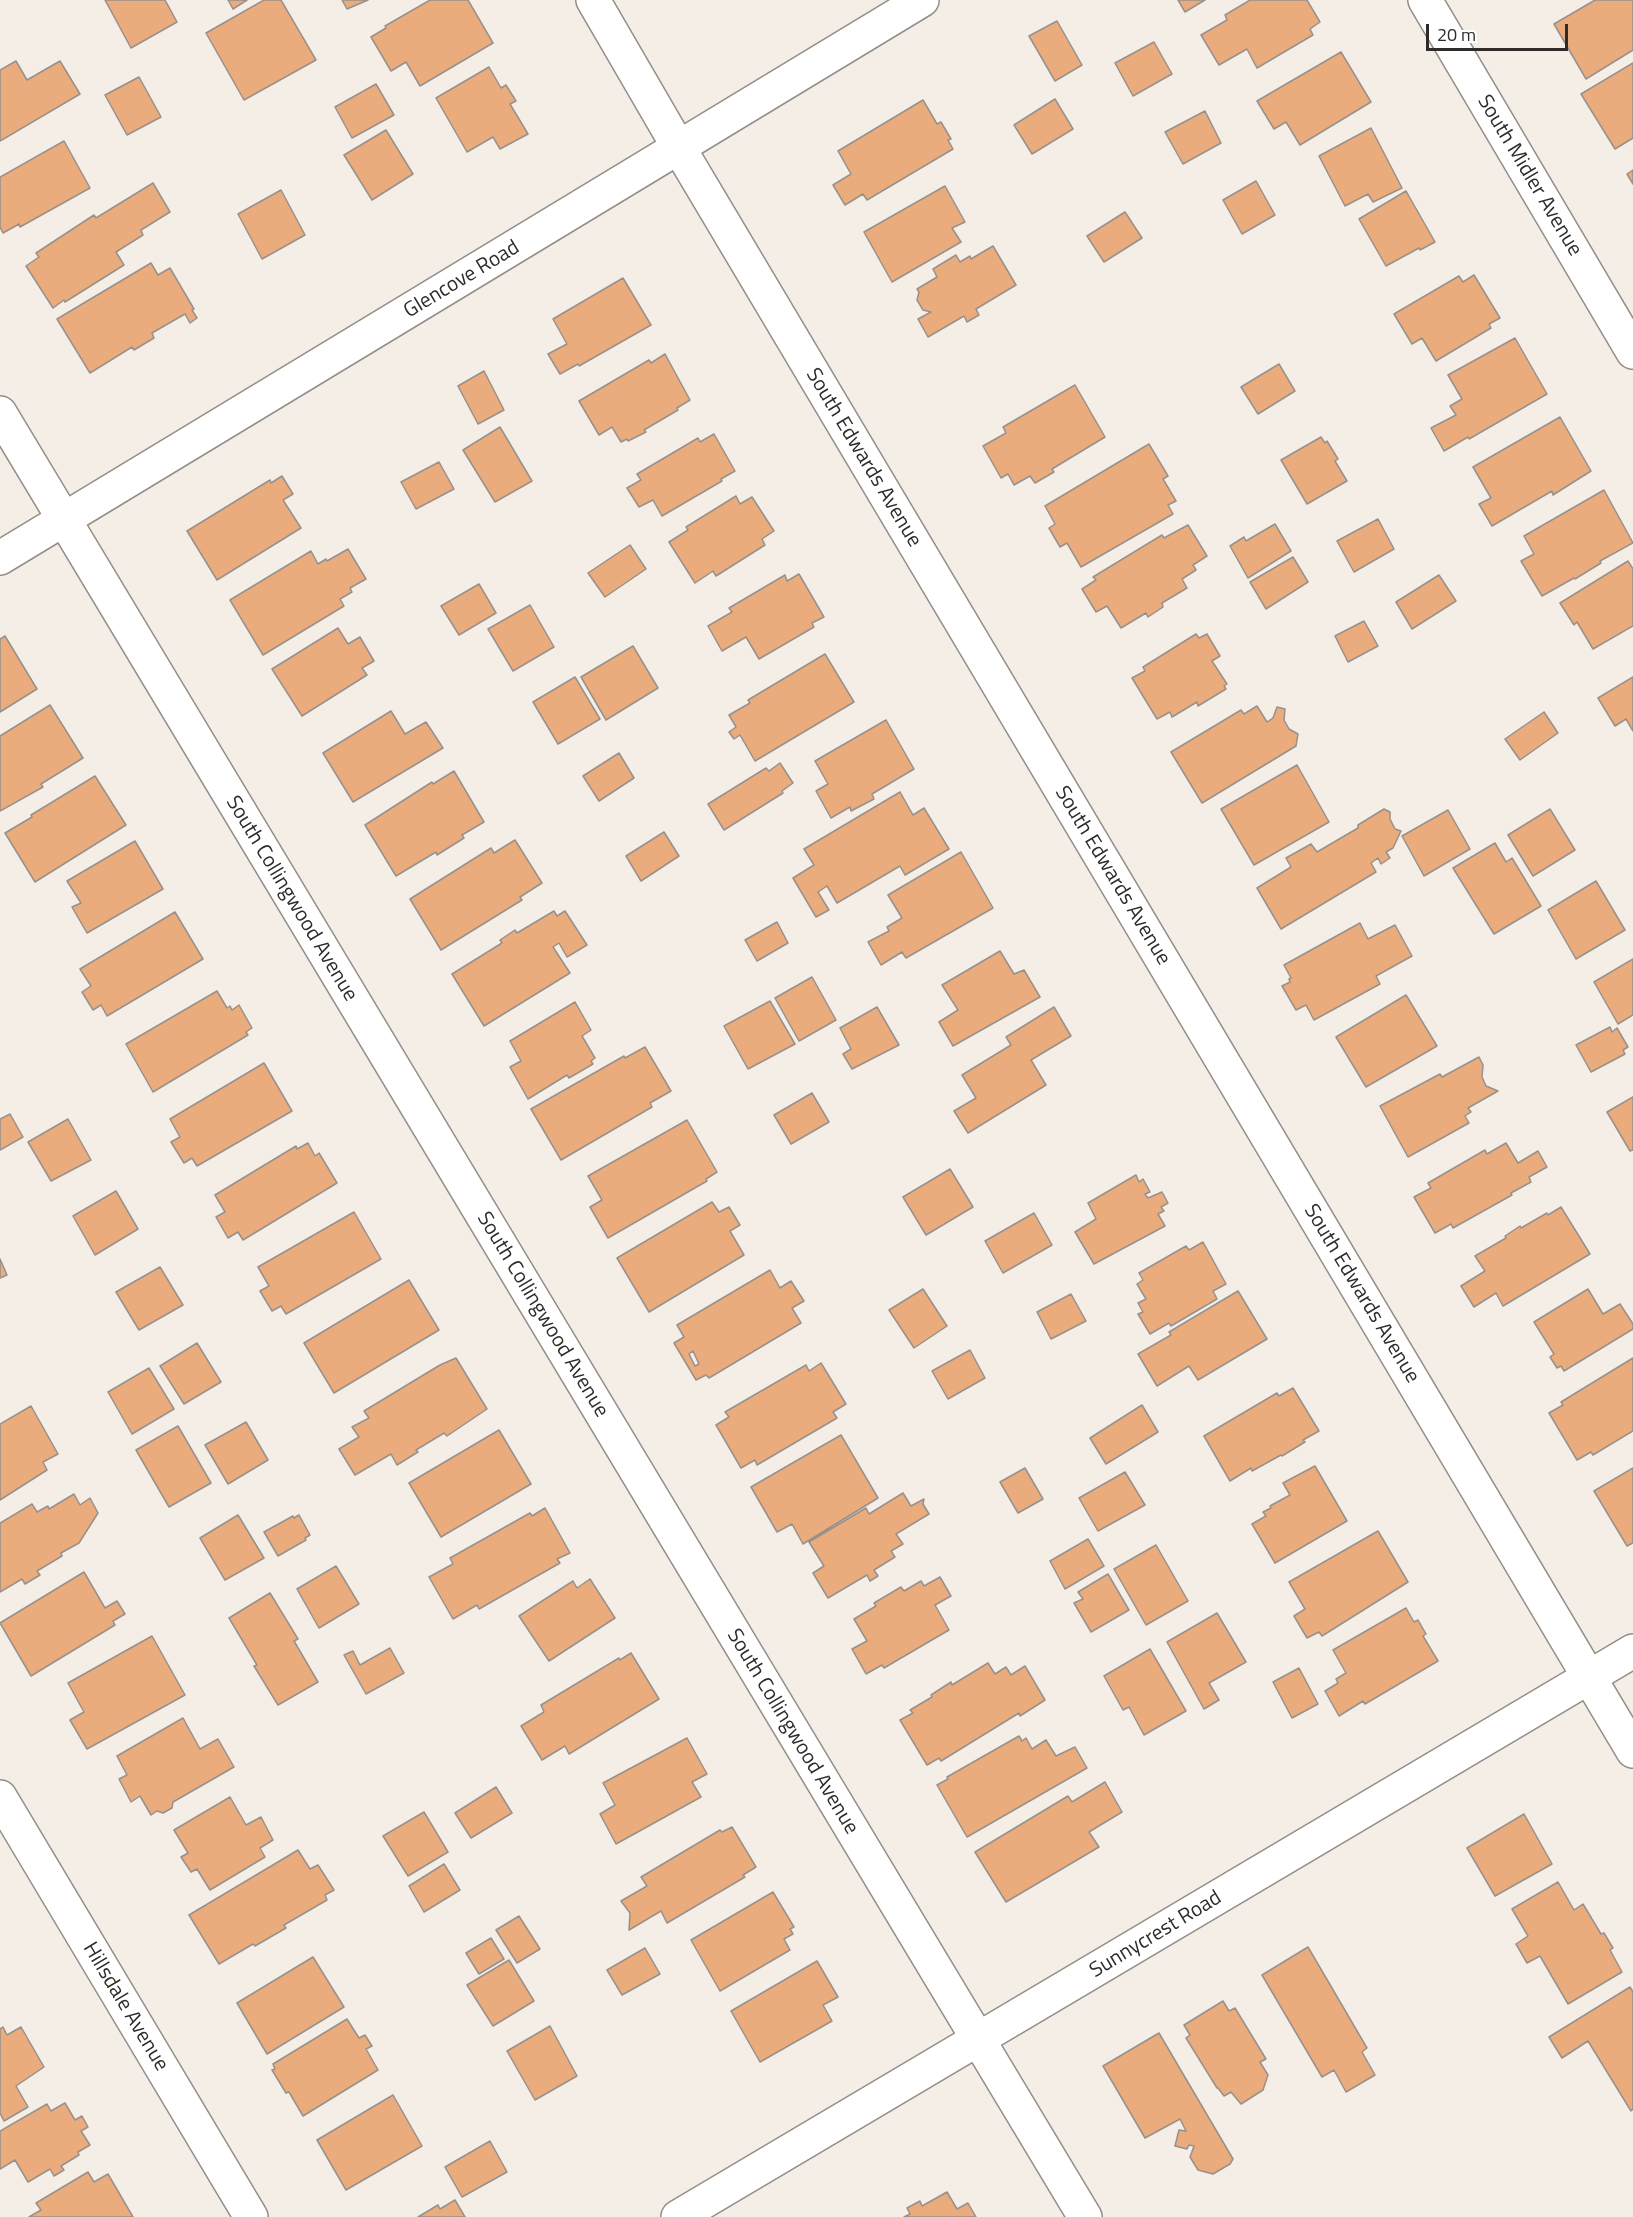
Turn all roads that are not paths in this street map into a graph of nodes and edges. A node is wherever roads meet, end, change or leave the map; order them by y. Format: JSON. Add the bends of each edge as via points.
{"nodes":[{"id":1,"x":593,"y":0,"type":"edge"},
{"id":2,"x":922,"y":0,"type":"edge"},
{"id":3,"x":1425,"y":0,"type":"edge"},
{"id":4,"x":679,"y":148,"type":"junction"},
{"id":5,"x":1633,"y":351,"type":"edge"},
{"id":6,"x":0,"y":412,"type":"edge"},
{"id":7,"x":64,"y":521,"type":"junction"},
{"id":8,"x":0,"y":558,"type":"edge"},
{"id":9,"x":1633,"y":1651,"type":"edge"},
{"id":10,"x":1589,"y":1677,"type":"junction"},
{"id":11,"x":1633,"y":1751,"type":"edge"},
{"id":12,"x":0,"y":1797,"type":"edge"},
{"id":13,"x":978,"y":2041,"type":"junction"},
{"id":14,"x":251,"y":2217,"type":"edge"},
{"id":15,"x":678,"y":2217,"type":"edge"},
{"id":16,"x":1085,"y":2217,"type":"edge"}],
"edges":[{"from":1,"to":4,"type":"street","name":"South Edwards Avenue"},
{"from":2,"to":4,"type":"street","name":"Glencove Road"},
{"from":3,"to":5,"type":"street","name":"South Midler Avenue"},
{"from":4,"to":7,"type":"street","name":"Glencove Road"},
{"from":4,"to":10,"type":"street","name":"South Edwards Avenue"},
{"from":6,"to":7,"type":"street","name":"South Collingwood Avenue"},
{"from":7,"to":8,"type":"street","name":"Glencove Road"},
{"from":7,"to":13,"type":"street","name":"South Collingwood Avenue"},
{"from":9,"to":10,"type":"street","name":"Sunnycrest Road"},
{"from":10,"to":11,"type":"street","name":"South Edwards Avenue"},
{"from":10,"to":13,"type":"street","name":"Sunnycrest Road"},
{"from":12,"to":14,"type":"street","name":"Hillsdale Avenue"},
{"from":13,"to":15,"type":"street","name":"Sunnycrest Road"},
{"from":13,"to":16,"type":"street","name":"South Collingwood Avenue"}]}
